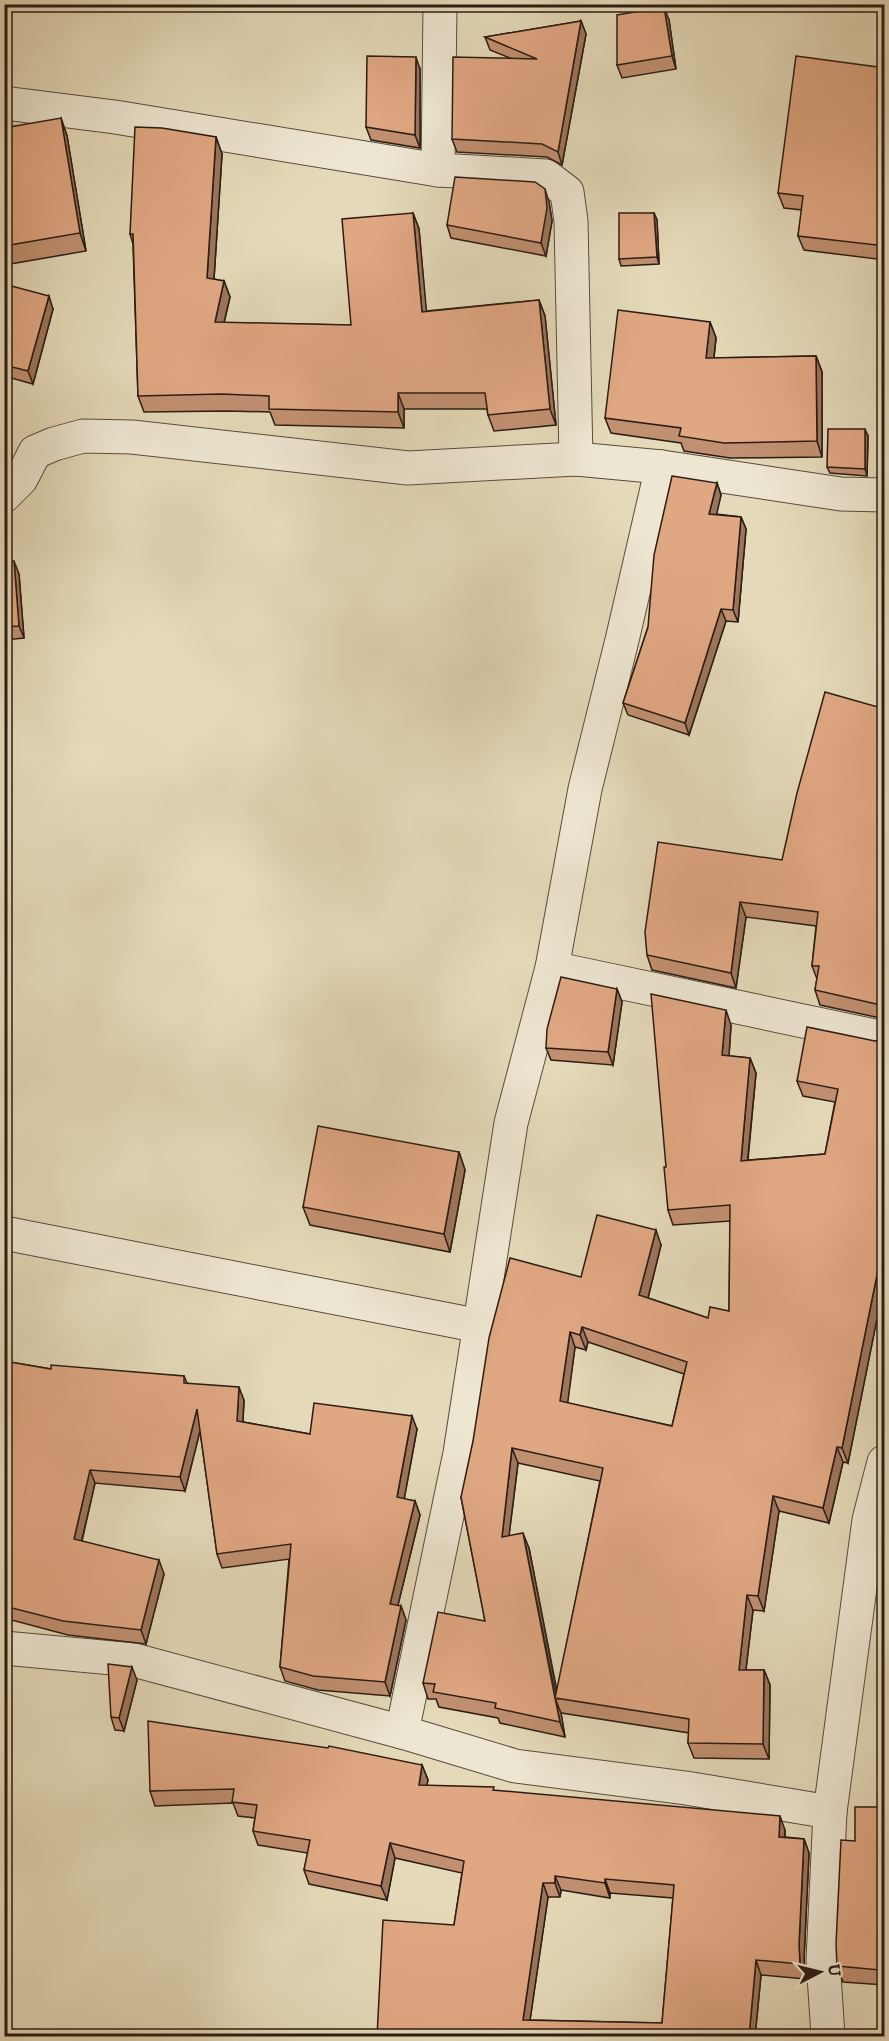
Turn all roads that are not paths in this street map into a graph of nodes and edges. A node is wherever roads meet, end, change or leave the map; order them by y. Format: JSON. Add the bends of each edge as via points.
{"nodes":[{"id":1,"x":440,"y":4,"type":"edge"},
{"id":2,"x":4,"y":103,"type":"edge"},
{"id":3,"x":438,"y":170,"type":"junction"},
{"id":4,"x":576,"y":459,"type":"junction"},
{"id":5,"x":662,"y":467,"type":"junction"},
{"id":6,"x":885,"y":495,"type":"edge"},
{"id":7,"x":4,"y":496,"type":"edge"},
{"id":8,"x":552,"y":968,"type":"junction"},
{"id":9,"x":885,"y":1038,"type":"edge"},
{"id":10,"x":4,"y":1233,"type":"edge"},
{"id":11,"x":480,"y":1326,"type":"junction"},
{"id":12,"x":885,"y":1462,"type":"edge"},
{"id":13,"x":4,"y":1648,"type":"edge"},
{"id":14,"x":402,"y":1732,"type":"junction"},
{"id":15,"x":830,"y":1812,"type":"junction"},
{"id":16,"x":828,"y":2037,"type":"edge"}],
"edges":[{"from":1,"to":3,"type":"street"},
{"from":2,"to":3,"type":"street","via":[[116,117]]},
{"from":3,"to":4,"type":"street","via":[[546,176],[567,192],[571,221]]},
{"from":4,"to":5,"type":"street"},
{"from":4,"to":7,"type":"street","via":[[408,468],[132,437],[83,436],[35,452],[21,479]]},
{"from":5,"to":6,"type":"street","via":[[841,494]]},
{"from":5,"to":8,"type":"street","via":[[585,789]]},
{"from":8,"to":9,"type":"street"},
{"from":8,"to":11,"type":"street","via":[[511,1123]]},
{"from":10,"to":11,"type":"street"},
{"from":11,"to":14,"type":"street","via":[[460,1453]]},
{"from":12,"to":15,"type":"street","via":[[869,1520]]},
{"from":13,"to":14,"type":"street","via":[[134,1660]]},
{"from":14,"to":15,"type":"street","via":[[515,1766]]},
{"from":15,"to":16,"type":"street","via":[[823,1959]]}]}
